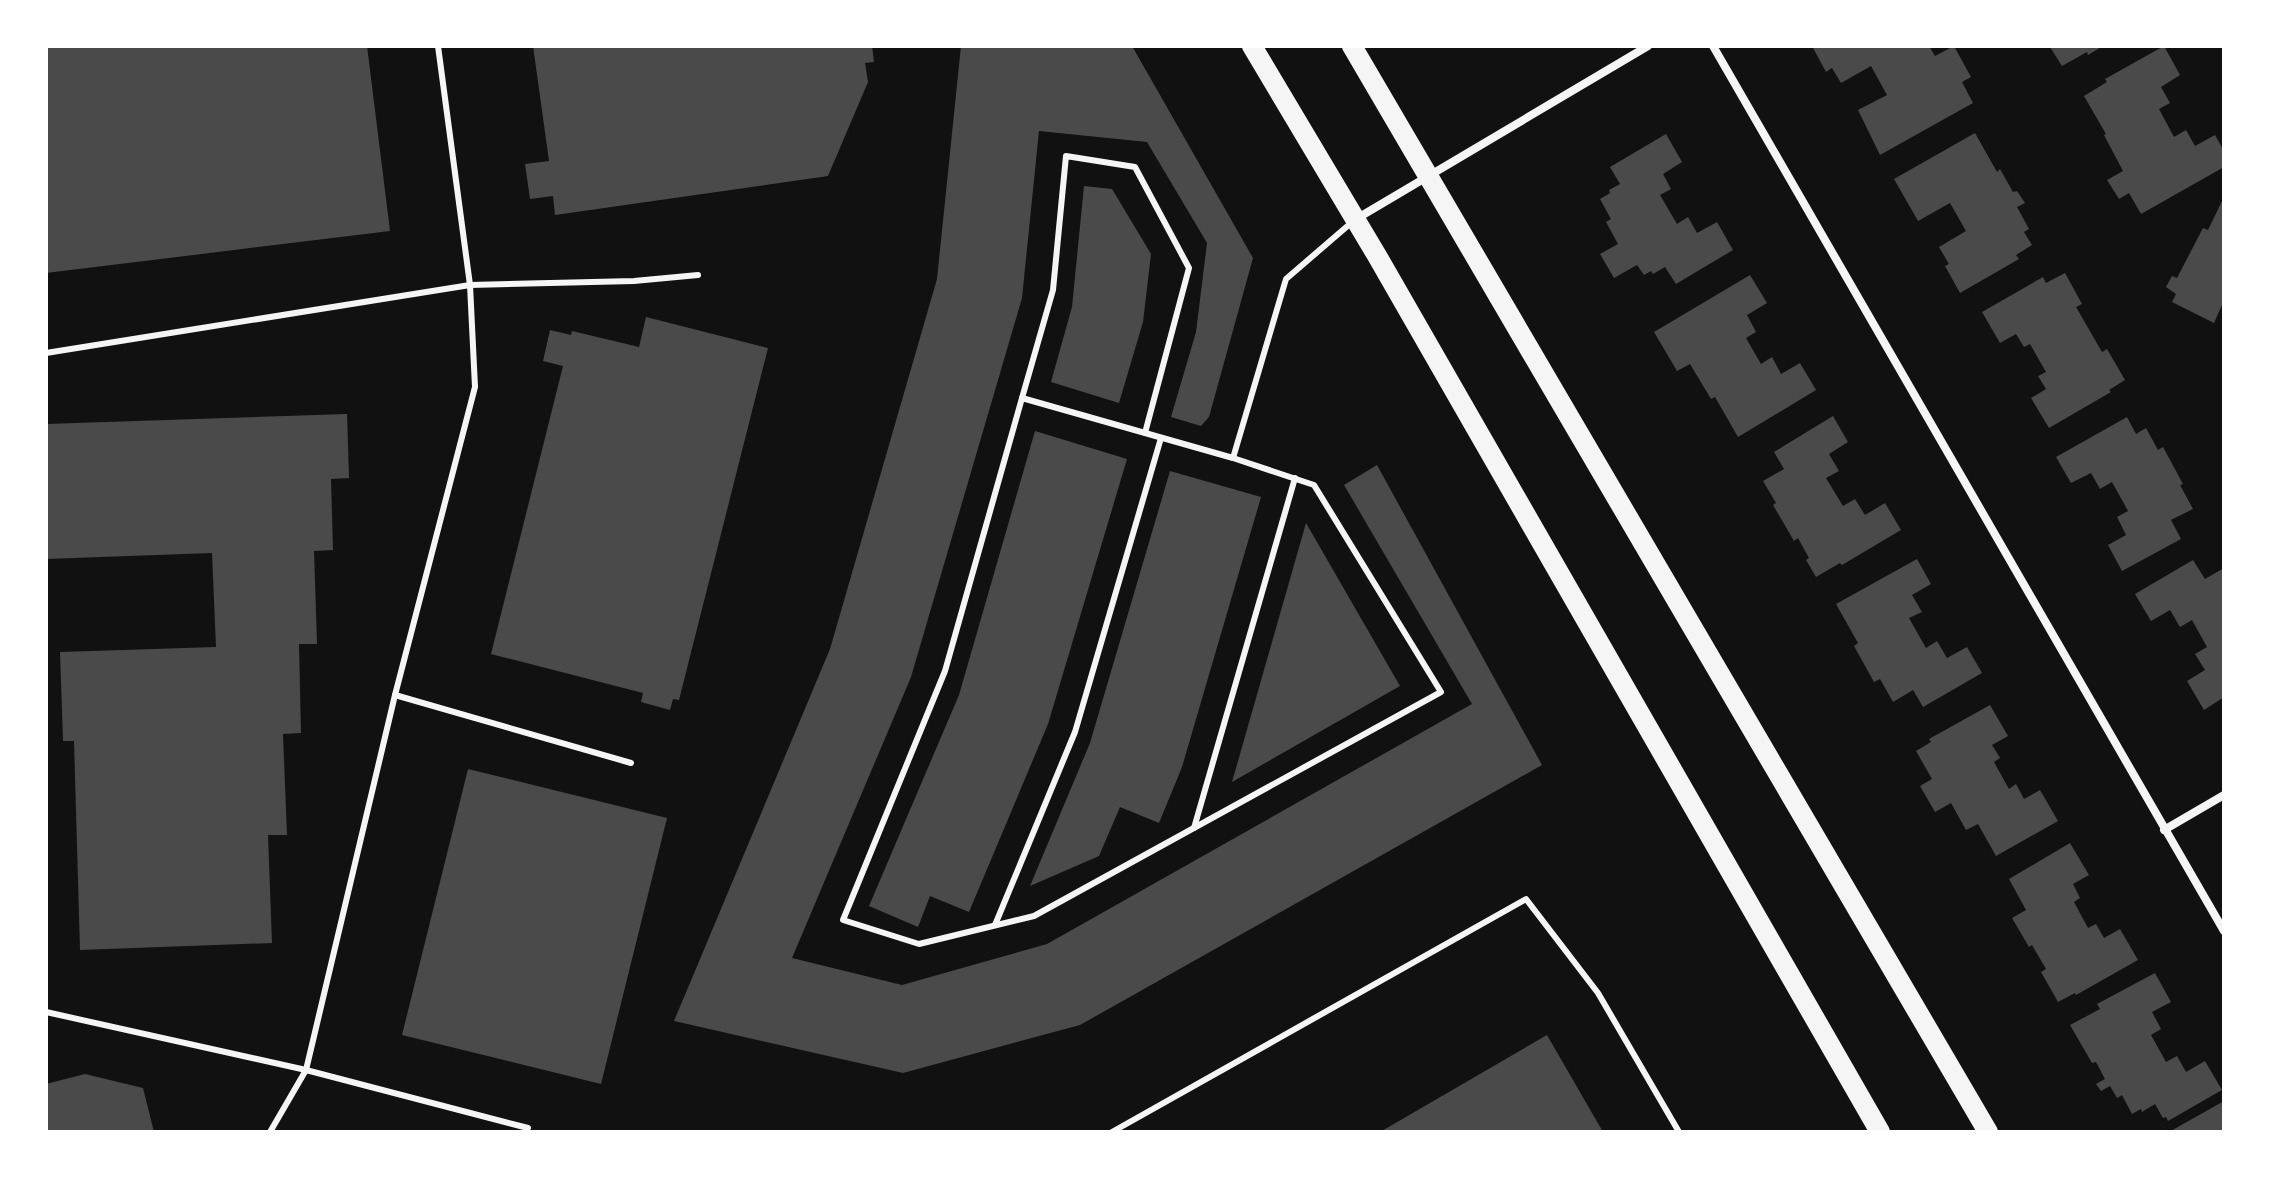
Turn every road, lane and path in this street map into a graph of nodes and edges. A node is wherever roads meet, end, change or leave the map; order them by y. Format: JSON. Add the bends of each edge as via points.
{"nodes":[{"id":1,"x":438,"y":46,"type":"edge"},
{"id":2,"x":1252,"y":46,"type":"edge"},
{"id":3,"x":1352,"y":46,"type":"edge"},
{"id":4,"x":1648,"y":46,"type":"edge"},
{"id":5,"x":1713,"y":46,"type":"edge"},
{"id":6,"x":1428,"y":176,"type":"junction"},
{"id":7,"x":1356,"y":219,"type":"junction"},
{"id":8,"x":698,"y":275,"type":"dead end"},
{"id":9,"x":470,"y":285,"type":"junction"},
{"id":10,"x":46,"y":353,"type":"edge"},
{"id":11,"x":1022,"y":398,"type":"junction"},
{"id":12,"x":1145,"y":433,"type":"junction"},
{"id":13,"x":1161,"y":438,"type":"junction"},
{"id":14,"x":1233,"y":458,"type":"junction"},
{"id":15,"x":1295,"y":478,"type":"junction"},
{"id":16,"x":395,"y":695,"type":"junction"},
{"id":17,"x":631,"y":763,"type":"dead end"},
{"id":18,"x":2224,"y":795,"type":"edge"},
{"id":19,"x":1194,"y":828,"type":"junction"},
{"id":20,"x":2164,"y":830,"type":"junction"},
{"id":21,"x":995,"y":925,"type":"junction"},
{"id":22,"x":2224,"y":931,"type":"edge"},
{"id":23,"x":46,"y":1012,"type":"edge"},
{"id":24,"x":306,"y":1070,"type":"junction"},
{"id":25,"x":528,"y":1128,"type":"dead end"},
{"id":26,"x":270,"y":1132,"type":"edge"},
{"id":27,"x":1112,"y":1132,"type":"edge"},
{"id":28,"x":1679,"y":1132,"type":"edge"},
{"id":29,"x":1880,"y":1132,"type":"edge"},
{"id":30,"x":1988,"y":1132,"type":"edge"}],
"edges":[{"from":1,"to":9,"type":"lane"},
{"from":2,"to":7,"type":"main road"},
{"from":3,"to":6,"type":"main road"},
{"from":4,"to":6,"type":"street"},
{"from":5,"to":20,"type":"street"},
{"from":6,"to":7,"type":"street"},
{"from":6,"to":30,"type":"main road"},
{"from":7,"to":14,"type":"lane","via":[[1286,279]]},
{"from":7,"to":29,"type":"main road"},
{"from":8,"to":9,"type":"lane"},
{"from":9,"to":10,"type":"lane"},
{"from":9,"to":16,"type":"lane","via":[[475,387]]},
{"from":11,"to":12,"type":"lane"},
{"from":11,"to":12,"type":"lane","via":[[1053,290],[1066,156],[1135,167],[1189,268]]},
{"from":11,"to":21,"type":"lane","via":[[945,671],[843,920],[919,944]]},
{"from":12,"to":13,"type":"lane"},
{"from":13,"to":14,"type":"lane"},
{"from":13,"to":21,"type":"lane","via":[[1075,732]]},
{"from":14,"to":15,"type":"lane"},
{"from":15,"to":19,"type":"lane"},
{"from":15,"to":19,"type":"lane","via":[[1314,485],[1441,692]]},
{"from":16,"to":17,"type":"lane"},
{"from":16,"to":24,"type":"lane"},
{"from":18,"to":20,"type":"street"},
{"from":19,"to":21,"type":"lane","via":[[1034,916]]},
{"from":20,"to":22,"type":"street"},
{"from":23,"to":24,"type":"lane"},
{"from":24,"to":25,"type":"lane"},
{"from":24,"to":26,"type":"lane"},
{"from":27,"to":28,"type":"lane","via":[[1526,899],[1598,993]]}]}
